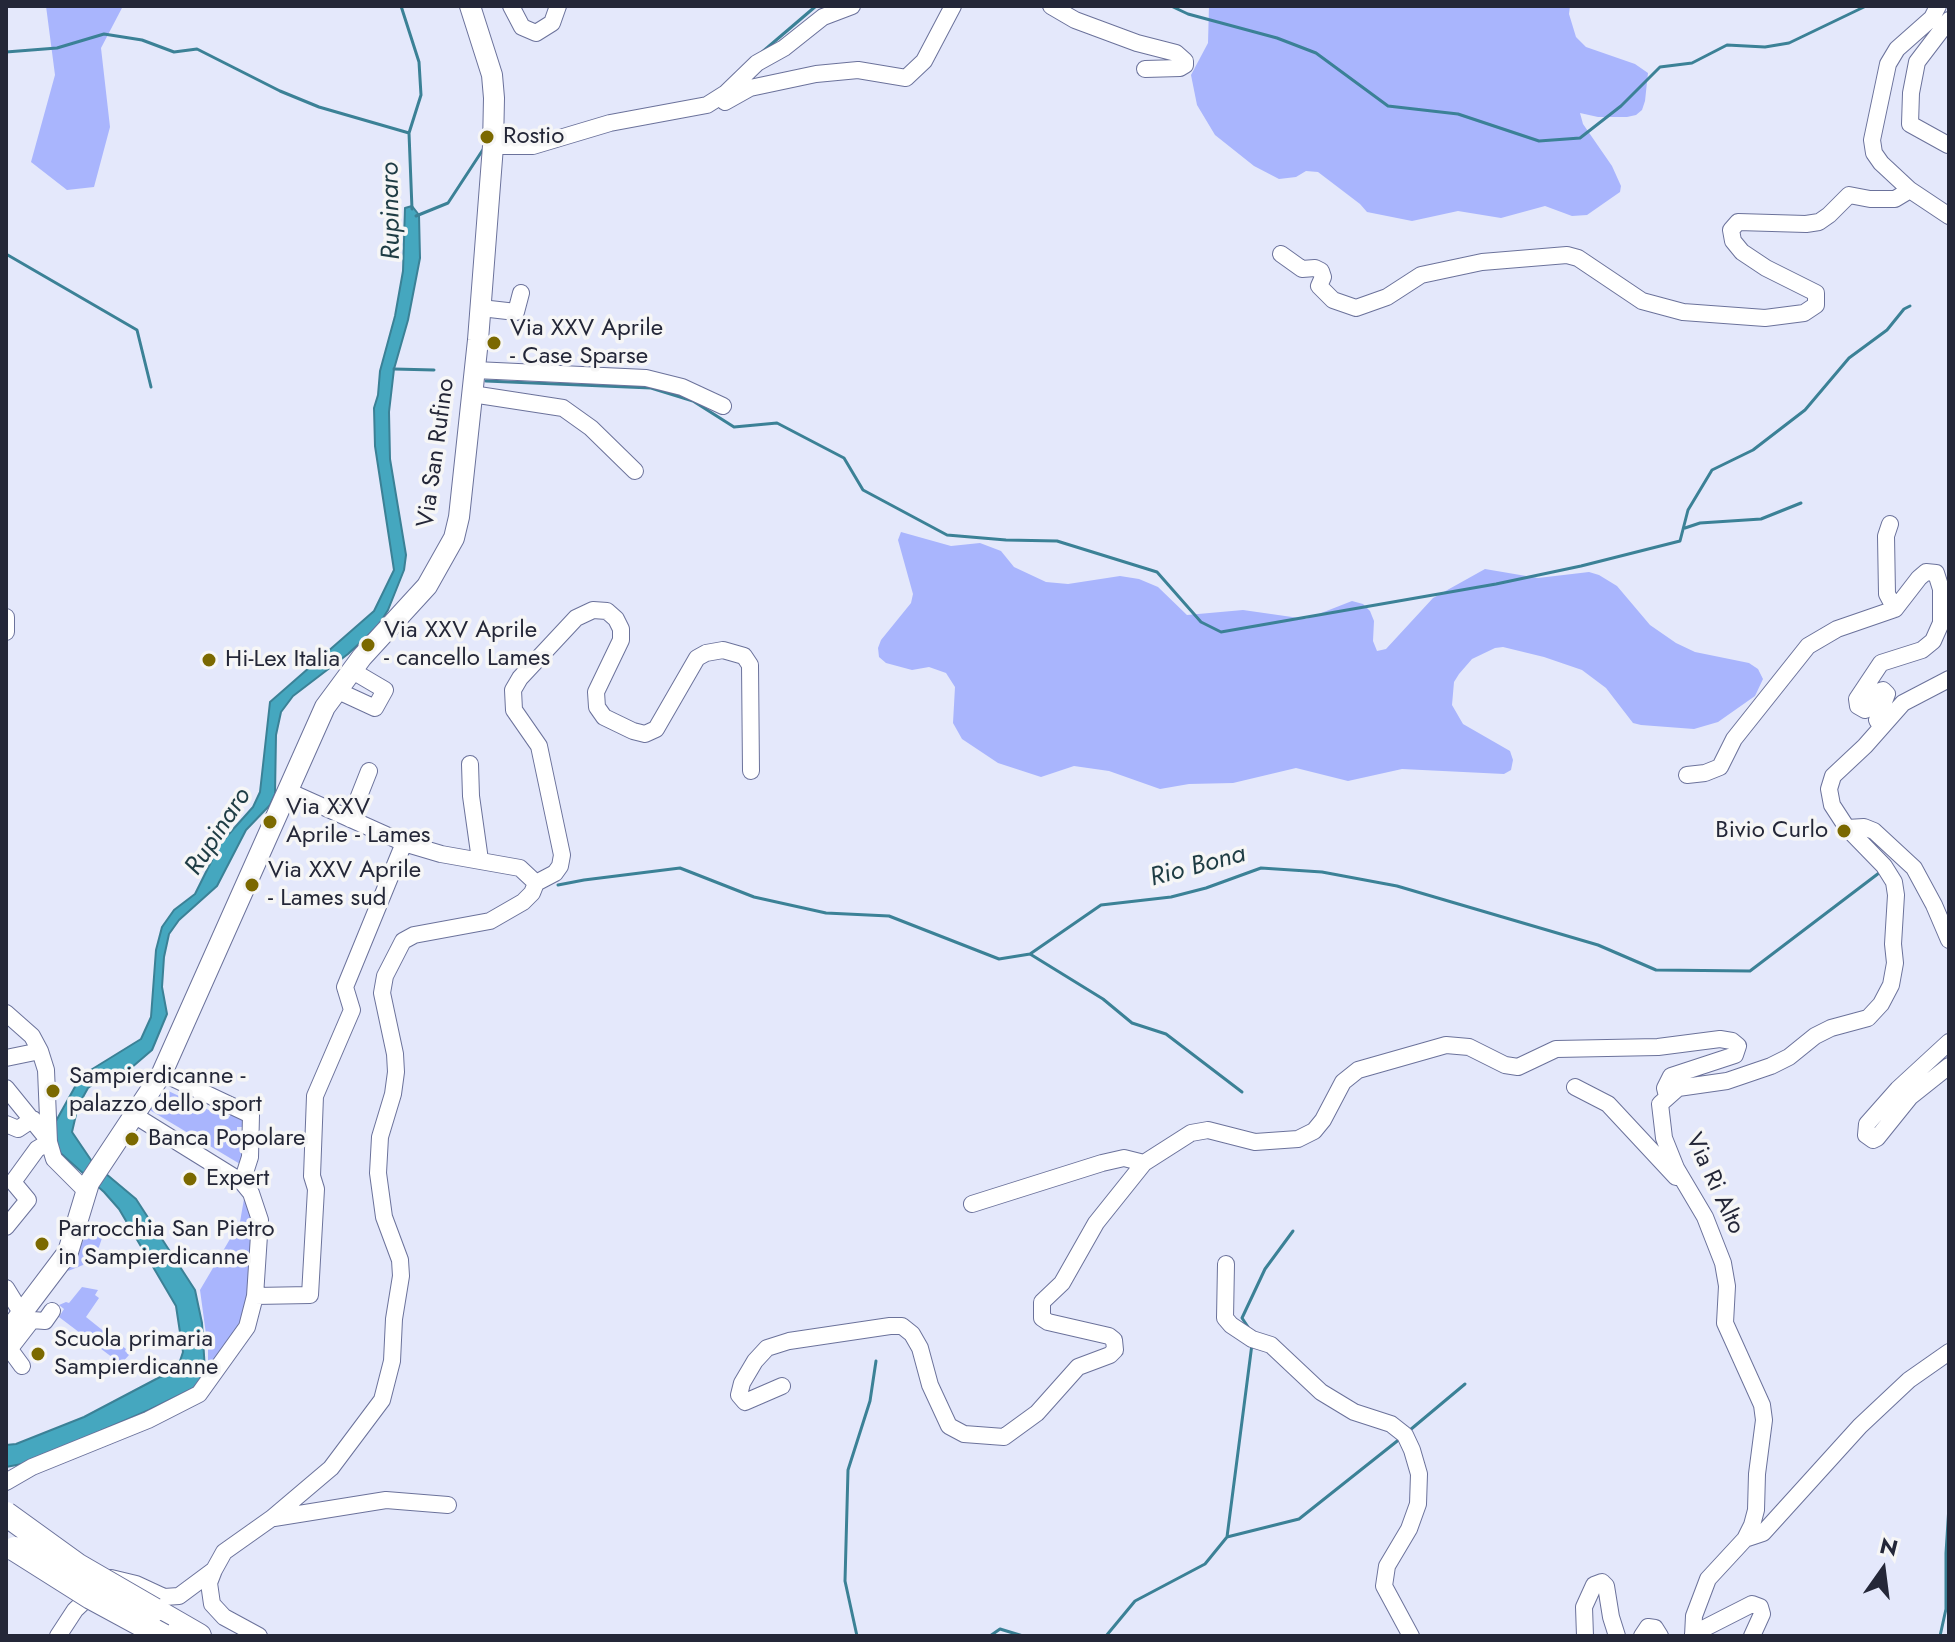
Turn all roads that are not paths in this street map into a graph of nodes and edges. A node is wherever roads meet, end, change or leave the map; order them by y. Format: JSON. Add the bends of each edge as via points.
{"nodes":[{"id":1,"x":470,"y":6,"type":"edge"},
{"id":2,"x":511,"y":6,"type":"edge"},
{"id":3,"x":558,"y":6,"type":"edge"},
{"id":4,"x":852,"y":6,"type":"edge"},
{"id":5,"x":953,"y":6,"type":"edge"},
{"id":6,"x":1051,"y":6,"type":"edge"},
{"id":7,"x":1940,"y":6,"type":"edge"},
{"id":8,"x":1949,"y":11,"type":"edge"},
{"id":9,"x":1949,"y":20,"type":"edge"},
{"id":10,"x":1145,"y":69,"type":"dead end"},
{"id":11,"x":707,"y":105,"type":"junction"},
{"id":12,"x":1948,"y":145,"type":"edge"},
{"id":13,"x":493,"y":146,"type":"junction"},
{"id":14,"x":1910,"y":190,"type":"junction"},
{"id":15,"x":1949,"y":216,"type":"edge"},
{"id":16,"x":1281,"y":254,"type":"dead end"},
{"id":17,"x":521,"y":293,"type":"dead end"},
{"id":18,"x":481,"y":308,"type":"junction"},
{"id":19,"x":475,"y":370,"type":"junction"},
{"id":20,"x":472,"y":394,"type":"junction"},
{"id":21,"x":723,"y":406,"type":"dead end"},
{"id":22,"x":635,"y":471,"type":"dead end"},
{"id":23,"x":1890,"y":524,"type":"dead end"},
{"id":24,"x":1895,"y":609,"type":"junction"},
{"id":25,"x":6,"y":617,"type":"edge"},
{"id":26,"x":6,"y":632,"type":"edge"},
{"id":27,"x":351,"y":670,"type":"junction"},
{"id":28,"x":1949,"y":679,"type":"edge"},
{"id":29,"x":336,"y":690,"type":"junction"},
{"id":30,"x":1881,"y":726,"type":"junction"},
{"id":31,"x":470,"y":764,"type":"dead end"},
{"id":32,"x":369,"y":771,"type":"dead end"},
{"id":33,"x":751,"y":771,"type":"dead end"},
{"id":34,"x":1687,"y":775,"type":"dead end"},
{"id":35,"x":288,"y":791,"type":"junction"},
{"id":36,"x":350,"y":819,"type":"junction"},
{"id":37,"x":1847,"y":828,"type":"junction"},
{"id":38,"x":404,"y":843,"type":"junction"},
{"id":39,"x":480,"y":860,"type":"junction"},
{"id":40,"x":536,"y":883,"type":"junction"},
{"id":41,"x":1949,"y":940,"type":"edge"},
{"id":42,"x":6,"y":1013,"type":"edge"},
{"id":43,"x":1949,"y":1042,"type":"edge"},
{"id":44,"x":40,"y":1051,"type":"junction"},
{"id":45,"x":6,"y":1058,"type":"edge"},
{"id":46,"x":1949,"y":1066,"type":"edge"},
{"id":47,"x":162,"y":1073,"type":"junction"},
{"id":48,"x":1575,"y":1087,"type":"dead end"},
{"id":49,"x":6,"y":1088,"type":"edge"},
{"id":50,"x":1667,"y":1096,"type":"junction"},
{"id":51,"x":134,"y":1115,"type":"junction"},
{"id":52,"x":33,"y":1119,"type":"junction"},
{"id":53,"x":8,"y":1128,"type":"edge"},
{"id":54,"x":49,"y":1142,"type":"junction"},
{"id":55,"x":1144,"y":1163,"type":"junction"},
{"id":56,"x":92,"y":1181,"type":"junction"},
{"id":57,"x":242,"y":1182,"type":"junction"},
{"id":58,"x":1689,"y":1189,"type":"junction"},
{"id":59,"x":972,"y":1204,"type":"dead end"},
{"id":60,"x":6,"y":1227,"type":"edge"},
{"id":61,"x":1226,"y":1264,"type":"dead end"},
{"id":62,"x":6,"y":1288,"type":"edge"},
{"id":63,"x":255,"y":1296,"type":"junction"},
{"id":64,"x":52,"y":1311,"type":"dead end"},
{"id":65,"x":22,"y":1314,"type":"junction"},
{"id":66,"x":7,"y":1346,"type":"edge"},
{"id":67,"x":1949,"y":1352,"type":"edge"},
{"id":68,"x":22,"y":1366,"type":"dead end"},
{"id":69,"x":782,"y":1386,"type":"dead end"},
{"id":70,"x":6,"y":1482,"type":"edge"},
{"id":71,"x":448,"y":1505,"type":"dead end"},
{"id":72,"x":6,"y":1514,"type":"edge"},
{"id":73,"x":272,"y":1518,"type":"junction"},
{"id":74,"x":1745,"y":1539,"type":"junction"},
{"id":75,"x":6,"y":1543,"type":"edge"},
{"id":76,"x":214,"y":1570,"type":"junction"},
{"id":77,"x":1693,"y":1635,"type":"edge"},
{"id":78,"x":58,"y":1636,"type":"edge"},
{"id":79,"x":163,"y":1636,"type":"edge"},
{"id":80,"x":199,"y":1636,"type":"edge"},
{"id":81,"x":259,"y":1636,"type":"edge"},
{"id":82,"x":1411,"y":1636,"type":"edge"},
{"id":83,"x":1585,"y":1636,"type":"edge"},
{"id":84,"x":1617,"y":1636,"type":"edge"},
{"id":85,"x":1642,"y":1636,"type":"edge"},
{"id":86,"x":1660,"y":1636,"type":"edge"},
{"id":87,"x":1752,"y":1636,"type":"edge"}],
"edges":[{"from":1,"to":13,"type":"main road","name":"Via San Rufino","via":[[492,75]]},
{"from":2,"to":3,"type":"street","via":[[522,27],[536,33],[552,23]]},
{"from":4,"to":11,"type":"street","via":[[823,17]]},
{"from":5,"to":11,"type":"street","via":[[924,61],[906,78],[858,70],[816,74],[750,88],[717,106]]},
{"from":6,"to":10,"type":"street","via":[[1185,61],[1180,68]]},
{"from":7,"to":8,"type":"street"},
{"from":7,"to":14,"type":"street","via":[[1888,64],[1872,140],[1881,163]]},
{"from":9,"to":12,"type":"street","via":[[1917,62],[1910,124]]},
{"from":11,"to":13,"type":"street","via":[[610,123],[533,146]]},
{"from":13,"to":18,"type":"main road","name":"Via San Rufino"},
{"from":14,"to":15,"type":"street"},
{"from":14,"to":16,"type":"street","via":[[1895,199],[1849,195],[1819,222],[1738,222],[1731,230],[1742,252],[1816,293],[1818,299],[1804,313],[1765,318],[1683,312],[1642,301],[1567,255],[1482,262],[1421,275],[1387,297],[1356,308],[1333,300],[1319,286],[1321,271],[1302,269]]},
{"from":17,"to":18,"type":"street","via":[[516,312]]},
{"from":18,"to":19,"type":"main road","name":"Via San Rufino"},
{"from":19,"to":20,"type":"main road","name":"Via San Rufino"},
{"from":19,"to":21,"type":"street","via":[[646,378]]},
{"from":20,"to":22,"type":"street","via":[[563,408]]},
{"from":20,"to":27,"type":"main road","name":"Via San Rufino","via":[[454,538],[427,586]]},
{"from":23,"to":24,"type":"street","via":[[1887,594]]},
{"from":24,"to":30,"type":"street","via":[[1919,578],[1936,573],[1941,623],[1933,641],[1922,650],[1881,663],[1857,699],[1865,710],[1877,692],[1887,694],[1877,720]]},
{"from":24,"to":34,"type":"street","via":[[1837,629],[1808,646],[1734,739],[1720,767]]},
{"from":25,"to":26,"type":"street"},
{"from":27,"to":29,"type":"main road","name":"Via San Rufino"},
{"from":27,"to":29,"type":"street","via":[[385,690],[375,708]]},
{"from":28,"to":30,"type":"street","via":[[1903,703]]},
{"from":29,"to":35,"type":"main road","name":"Via San Rufino"},
{"from":30,"to":37,"type":"street","via":[[1833,776],[1832,805]]},
{"from":31,"to":39,"type":"street"},
{"from":32,"to":36,"type":"street"},
{"from":33,"to":40,"type":"street","via":[[750,665],[744,656],[723,650],[697,658],[656,729],[645,734],[604,717],[597,707],[596,692],[621,640],[616,619],[607,611],[593,610],[576,618],[513,690],[514,710],[539,746],[562,855],[555,873]]},
{"from":35,"to":36,"type":"street"},
{"from":35,"to":47,"type":"main road","name":"Via San Rufino"},
{"from":36,"to":38,"type":"street"},
{"from":37,"to":41,"type":"street","via":[[1874,831],[1914,868]]},
{"from":37,"to":50,"type":"street","via":[[1884,866],[1896,895],[1893,975],[1873,1014],[1815,1036],[1771,1066],[1727,1081],[1678,1088]]},
{"from":38,"to":39,"type":"street"},
{"from":38,"to":63,"type":"street","via":[[345,987],[352,1010],[315,1096],[310,1295]]},
{"from":39,"to":40,"type":"street","via":[[520,868]]},
{"from":40,"to":73,"type":"street","via":[[523,902],[490,921],[403,941],[385,976],[382,993],[396,1072],[380,1137],[378,1173],[401,1276],[388,1383],[363,1429],[331,1468]]},
{"from":42,"to":44,"type":"street","via":[[32,1036]]},
{"from":43,"to":46,"type":"street","via":[[1898,1089],[1867,1124],[1866,1135],[1877,1138],[1910,1097]]},
{"from":44,"to":45,"type":"street"},
{"from":44,"to":54,"type":"street","via":[[46,1070]]},
{"from":47,"to":51,"type":"main road","name":"Via San Rufino"},
{"from":47,"to":57,"type":"street","via":[[251,1115],[250,1157]]},
{"from":48,"to":58,"type":"street","via":[[1608,1104]]},
{"from":49,"to":52,"type":"street"},
{"from":50,"to":55,"type":"street","via":[[1671,1076],[1735,1055],[1738,1046],[1720,1039],[1658,1047],[1556,1049],[1518,1067],[1469,1047],[1446,1045],[1352,1074],[1314,1131],[1298,1139],[1255,1142],[1208,1130],[1191,1133]]},
{"from":50,"to":58,"type":"street","name":"Via Ri Alto","via":[[1660,1104],[1664,1138]]},
{"from":51,"to":56,"type":"main road","name":"Via San Rufino"},
{"from":51,"to":57,"type":"street"},
{"from":52,"to":53,"type":"street","via":[[18,1129]]},
{"from":52,"to":54,"type":"street"},
{"from":54,"to":56,"type":"street","via":[[54,1159]]},
{"from":54,"to":60,"type":"street","via":[[37,1149],[13,1182],[28,1200]]},
{"from":55,"to":59,"type":"street","via":[[1124,1158],[1102,1163]]},
{"from":55,"to":69,"type":"street","via":[[1096,1223],[1062,1283],[1042,1302],[1042,1318],[1048,1322],[1109,1336],[1115,1350],[1078,1367],[1037,1413],[1004,1437],[964,1434],[949,1426],[920,1348],[902,1326],[767,1348],[739,1395],[745,1402]]},
{"from":56,"to":65,"type":"main road","name":"Via San Rufino","via":[[68,1252]]},
{"from":57,"to":63,"type":"street","via":[[260,1220]]},
{"from":58,"to":74,"type":"street","name":"Via Ri Alto","via":[[1723,1263],[1725,1323],[1762,1405],[1756,1510]]},
{"from":61,"to":82,"type":"street","via":[[1225,1318],[1231,1325],[1271,1345],[1321,1392],[1405,1435],[1419,1474],[1418,1504],[1387,1566],[1384,1586]]},
{"from":62,"to":65,"type":"street"},
{"from":63,"to":70,"type":"street","via":[[247,1327],[199,1394]]},
{"from":64,"to":66,"type":"street","via":[[45,1321],[32,1320]]},
{"from":65,"to":66,"type":"main road","name":"Via San Rufino"},
{"from":66,"to":68,"type":"street"},
{"from":67,"to":74,"type":"street","via":[[1909,1380],[1860,1426],[1763,1533]]},
{"from":71,"to":73,"type":"street","via":[[386,1500]]},
{"from":72,"to":80,"type":"highway","bridge":true,"via":[[78,1566]]},
{"from":73,"to":76,"type":"street","via":[[224,1552]]},
{"from":74,"to":77,"type":"street","name":"Via Ri Alto","via":[[1708,1579]]},
{"from":75,"to":79,"type":"highway","bridge":true},
{"from":76,"to":78,"type":"street","via":[[179,1596],[164,1597],[110,1577],[75,1610]]},
{"from":76,"to":81,"type":"street","via":[[209,1583],[212,1604]]},
{"from":77,"to":87,"type":"street","via":[[1752,1604],[1762,1614]]},
{"from":83,"to":84,"type":"street","via":[[1584,1607],[1594,1585],[1602,1582]]},
{"from":85,"to":86,"type":"street","via":[[1648,1627]]}]}
